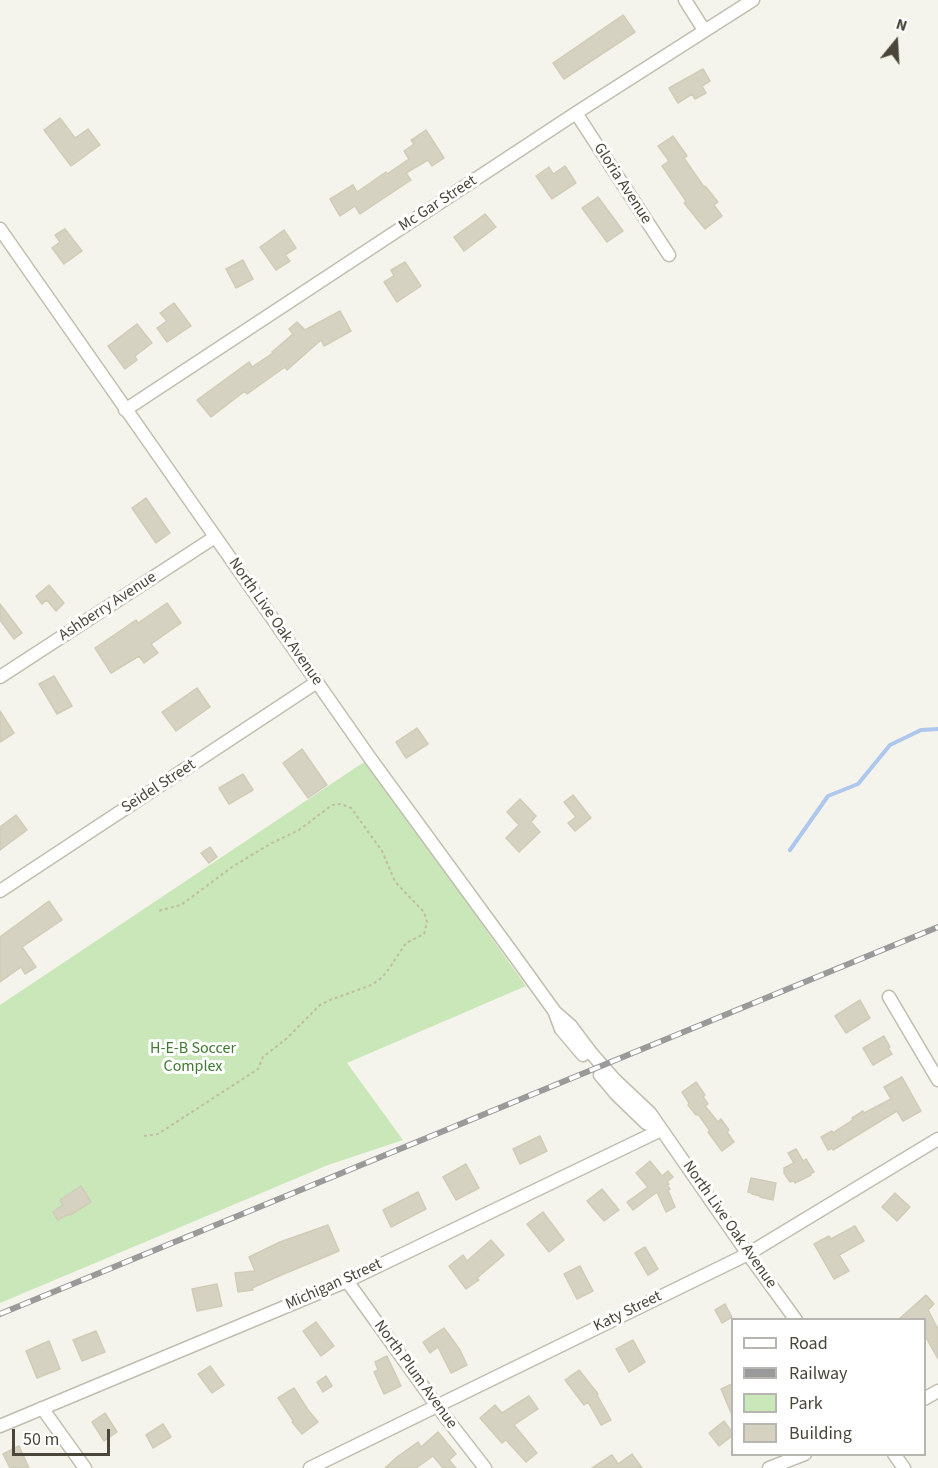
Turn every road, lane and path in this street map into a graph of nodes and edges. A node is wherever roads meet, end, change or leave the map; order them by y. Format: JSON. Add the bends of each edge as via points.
{"nodes":[{"id":1,"x":685,"y":0,"type":"edge"},
{"id":2,"x":753,"y":0,"type":"edge"},
{"id":3,"x":704,"y":30,"type":"junction"},
{"id":4,"x":576,"y":113,"type":"junction"},
{"id":5,"x":0,"y":230,"type":"edge"},
{"id":6,"x":669,"y":255,"type":"dead end"},
{"id":7,"x":125,"y":410,"type":"junction"},
{"id":8,"x":215,"y":537,"type":"junction"},
{"id":9,"x":0,"y":677,"type":"edge"},
{"id":10,"x":317,"y":682,"type":"junction"},
{"id":11,"x":0,"y":891,"type":"edge"},
{"id":12,"x":158,"y":911,"type":"dead end"},
{"id":13,"x":889,"y":997,"type":"dead end"},
{"id":14,"x":938,"y":1080,"type":"edge"},
{"id":15,"x":661,"y":1130,"type":"junction"},
{"id":16,"x":144,"y":1136,"type":"dead end"},
{"id":17,"x":938,"y":1139,"type":"edge"},
{"id":18,"x":748,"y":1254,"type":"junction"},
{"id":19,"x":347,"y":1281,"type":"junction"},
{"id":20,"x":795,"y":1318,"type":"edge"},
{"id":21,"x":437,"y":1406,"type":"junction"},
{"id":22,"x":42,"y":1408,"type":"junction"},
{"id":23,"x":0,"y":1426,"type":"edge"},
{"id":24,"x":802,"y":1456,"type":"edge"},
{"id":25,"x":895,"y":1456,"type":"edge"},
{"id":26,"x":85,"y":1468,"type":"edge"},
{"id":27,"x":310,"y":1468,"type":"edge"},
{"id":28,"x":485,"y":1468,"type":"edge"},
{"id":29,"x":769,"y":1468,"type":"edge"},
{"id":30,"x":904,"y":1468,"type":"edge"}],
"edges":[{"from":1,"to":3,"type":"street"},
{"from":2,"to":3,"type":"street","name":"Mc Gar Street"},
{"from":3,"to":4,"type":"street","name":"Mc Gar Street"},
{"from":4,"to":6,"type":"street","name":"Gloria Avenue"},
{"from":4,"to":7,"type":"street","name":"Mc Gar Street"},
{"from":5,"to":7,"type":"street","name":"North Live Oak Avenue"},
{"from":7,"to":8,"type":"street","name":"North Live Oak Avenue"},
{"from":8,"to":9,"type":"street","name":"Ashberry Avenue"},
{"from":8,"to":10,"type":"street","name":"North Live Oak Avenue"},
{"from":10,"to":11,"type":"street","name":"Seidel Street"},
{"from":10,"to":15,"type":"street","name":"North Live Oak Avenue","via":[[555,1012],[561,1029],[616,1094],[646,1123]]},
{"from":12,"to":16,"type":"path","via":[[181,905],[232,867],[299,830],[332,805],[340,804],[351,808],[377,844],[394,879],[424,912],[427,922],[424,934],[406,943],[379,980],[323,1003],[263,1057],[256,1071],[158,1134]]},
{"from":13,"to":14,"type":"street"},
{"from":15,"to":18,"type":"street","name":"North Live Oak Avenue"},
{"from":15,"to":19,"type":"street","name":"Michigan Street"},
{"from":17,"to":18,"type":"street","name":"Katy Street"},
{"from":18,"to":20,"type":"street","name":"North Live Oak Avenue"},
{"from":18,"to":21,"type":"street","name":"Katy Street"},
{"from":19,"to":21,"type":"street","name":"North Plum Avenue"},
{"from":19,"to":22,"type":"street","name":"Michigan Street"},
{"from":21,"to":27,"type":"street","name":"Katy Street"},
{"from":21,"to":28,"type":"street","name":"North Plum Avenue"},
{"from":22,"to":23,"type":"street","name":"Michigan Street"},
{"from":22,"to":26,"type":"street"},
{"from":24,"to":29,"type":"street"},
{"from":25,"to":30,"type":"street"}]}
